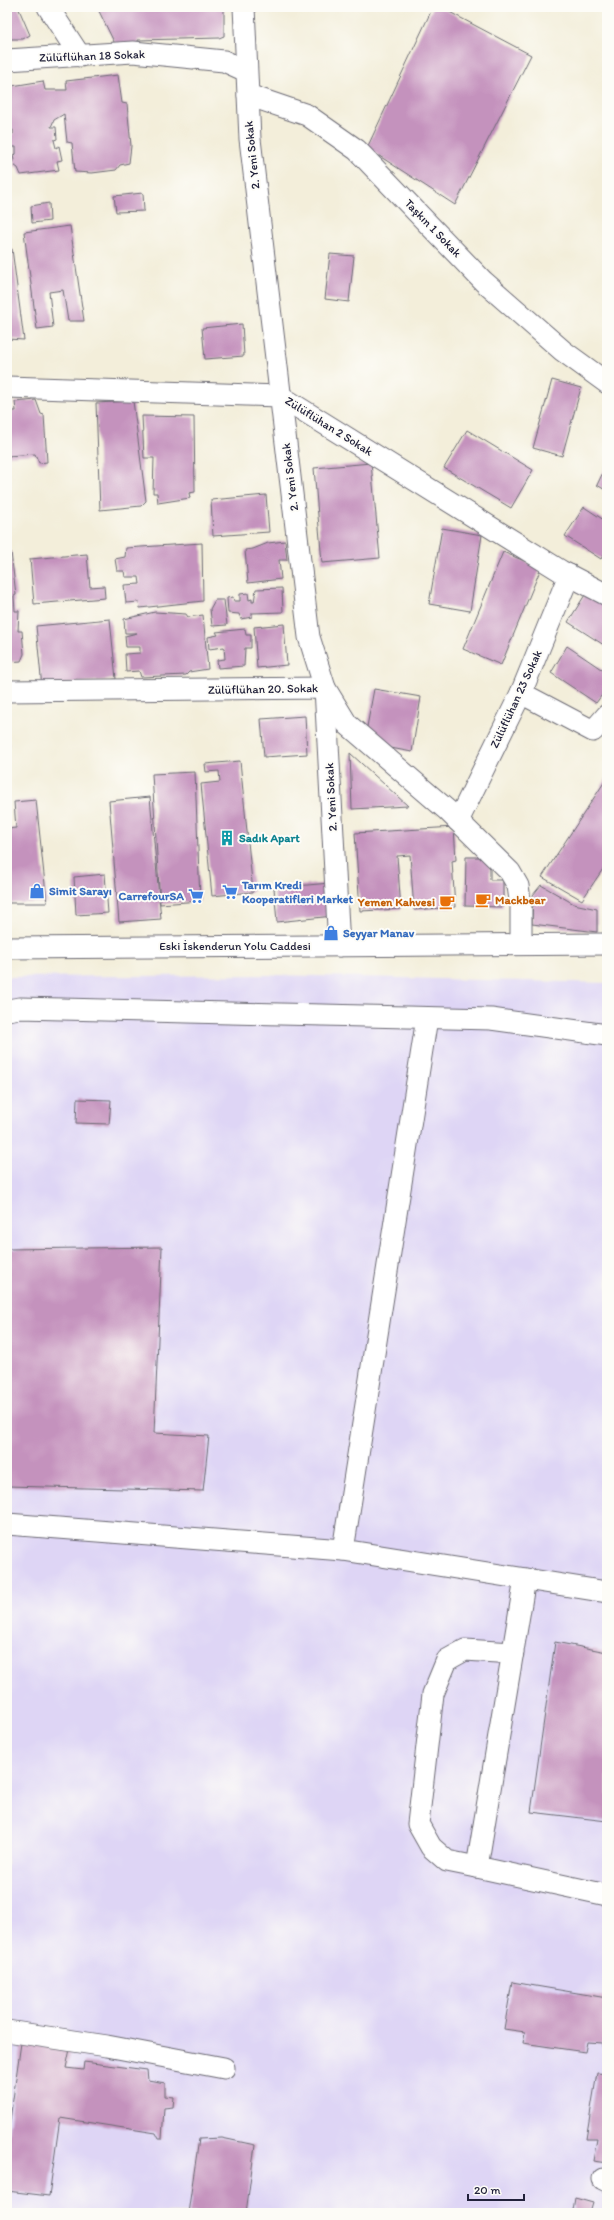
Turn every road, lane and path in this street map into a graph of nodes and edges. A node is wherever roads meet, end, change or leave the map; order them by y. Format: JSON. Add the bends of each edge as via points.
{"nodes":[{"id":1,"x":48,"y":7,"type":"edge"},
{"id":2,"x":244,"y":7,"type":"edge"},
{"id":3,"x":80,"y":56,"type":"junction"},
{"id":4,"x":7,"y":60,"type":"edge"},
{"id":5,"x":246,"y":71,"type":"junction"},
{"id":6,"x":248,"y":95,"type":"junction"},
{"id":7,"x":607,"y":383,"type":"edge"},
{"id":8,"x":7,"y":387,"type":"edge"},
{"id":9,"x":280,"y":396,"type":"junction"},
{"id":10,"x":569,"y":575,"type":"junction"},
{"id":11,"x":607,"y":595,"type":"edge"},
{"id":12,"x":325,"y":688,"type":"junction"},
{"id":13,"x":7,"y":691,"type":"edge"},
{"id":14,"x":521,"y":693,"type":"junction"},
{"id":15,"x":607,"y":715,"type":"edge"},
{"id":16,"x":458,"y":821,"type":"junction"},
{"id":17,"x":521,"y":944,"type":"junction"},
{"id":18,"x":607,"y":944,"type":"edge"},
{"id":19,"x":339,"y":946,"type":"junction"},
{"id":20,"x":7,"y":948,"type":"edge"},
{"id":21,"x":7,"y":1010,"type":"edge"},
{"id":22,"x":427,"y":1018,"type":"junction"},
{"id":23,"x":607,"y":1035,"type":"edge"},
{"id":24,"x":7,"y":1524,"type":"edge"},
{"id":25,"x":343,"y":1550,"type":"junction"},
{"id":26,"x":525,"y":1579,"type":"junction"},
{"id":27,"x":607,"y":1592,"type":"edge"},
{"id":28,"x":512,"y":1653,"type":"junction"},
{"id":29,"x":477,"y":1867,"type":"junction"},
{"id":30,"x":607,"y":1895,"type":"edge"},
{"id":31,"x":7,"y":2031,"type":"edge"},
{"id":32,"x":224,"y":2068,"type":"dead end"}],
"edges":[{"from":1,"to":3,"type":"street"},
{"from":2,"to":5,"type":"street","name":"2. Yeni Sokak"},
{"from":3,"to":4,"type":"street","name":"Zülüflühan 18 Sokak"},
{"from":3,"to":5,"type":"street","name":"Zülüflühan 18 Sokak","via":[[132,52],[224,61]]},
{"from":5,"to":6,"type":"street","name":"2. Yeni Sokak"},
{"from":6,"to":7,"type":"street","name":"Taşkın 1 Sokak","via":[[307,115],[357,150],[483,281],[563,351]]},
{"from":6,"to":9,"type":"street","name":"2. Yeni Sokak","via":[[250,139]]},
{"from":8,"to":9,"type":"street","name":"Zülüflühan 2 Sokak"},
{"from":9,"to":10,"type":"street","name":"Zülüflühan 2 Sokak"},
{"from":9,"to":12,"type":"street","name":"2. Yeni Sokak","via":[[309,637]]},
{"from":10,"to":11,"type":"street","name":"Zülüflühan 2 Sokak"},
{"from":10,"to":14,"type":"street","name":"Zülüflühan 23 Sokak"},
{"from":12,"to":13,"type":"street","name":"Zülüflühan 20. Sokak"},
{"from":12,"to":16,"type":"street","name":"Zülüflühan 20. Sokak","via":[[347,724]]},
{"from":12,"to":19,"type":"street","name":"2. Yeni Sokak"},
{"from":14,"to":15,"type":"street","via":[[593,731]]},
{"from":14,"to":16,"type":"street","name":"Zülüflühan 23 Sokak"},
{"from":16,"to":17,"type":"street","name":"Zülüflühan 20. Sokak","via":[[510,872],[518,886]]},
{"from":17,"to":18,"type":"street","name":"Eski İskenderun Yolu Caddesi"},
{"from":17,"to":19,"type":"street","name":"Eski İskenderun Yolu Caddesi"},
{"from":19,"to":20,"type":"street","name":"Eski İskenderun Yolu Caddesi"},
{"from":21,"to":22,"type":"street","via":[[20,1008]]},
{"from":22,"to":23,"type":"street","via":[[491,1019]]},
{"from":22,"to":25,"type":"street"},
{"from":24,"to":25,"type":"street"},
{"from":25,"to":26,"type":"street"},
{"from":26,"to":27,"type":"street"},
{"from":26,"to":28,"type":"street"},
{"from":28,"to":29,"type":"street"},
{"from":28,"to":29,"type":"street","via":[[465,1650],[447,1660],[433,1694],[418,1824],[431,1847],[447,1861]]},
{"from":29,"to":30,"type":"street"},
{"from":31,"to":32,"type":"street"}]}
